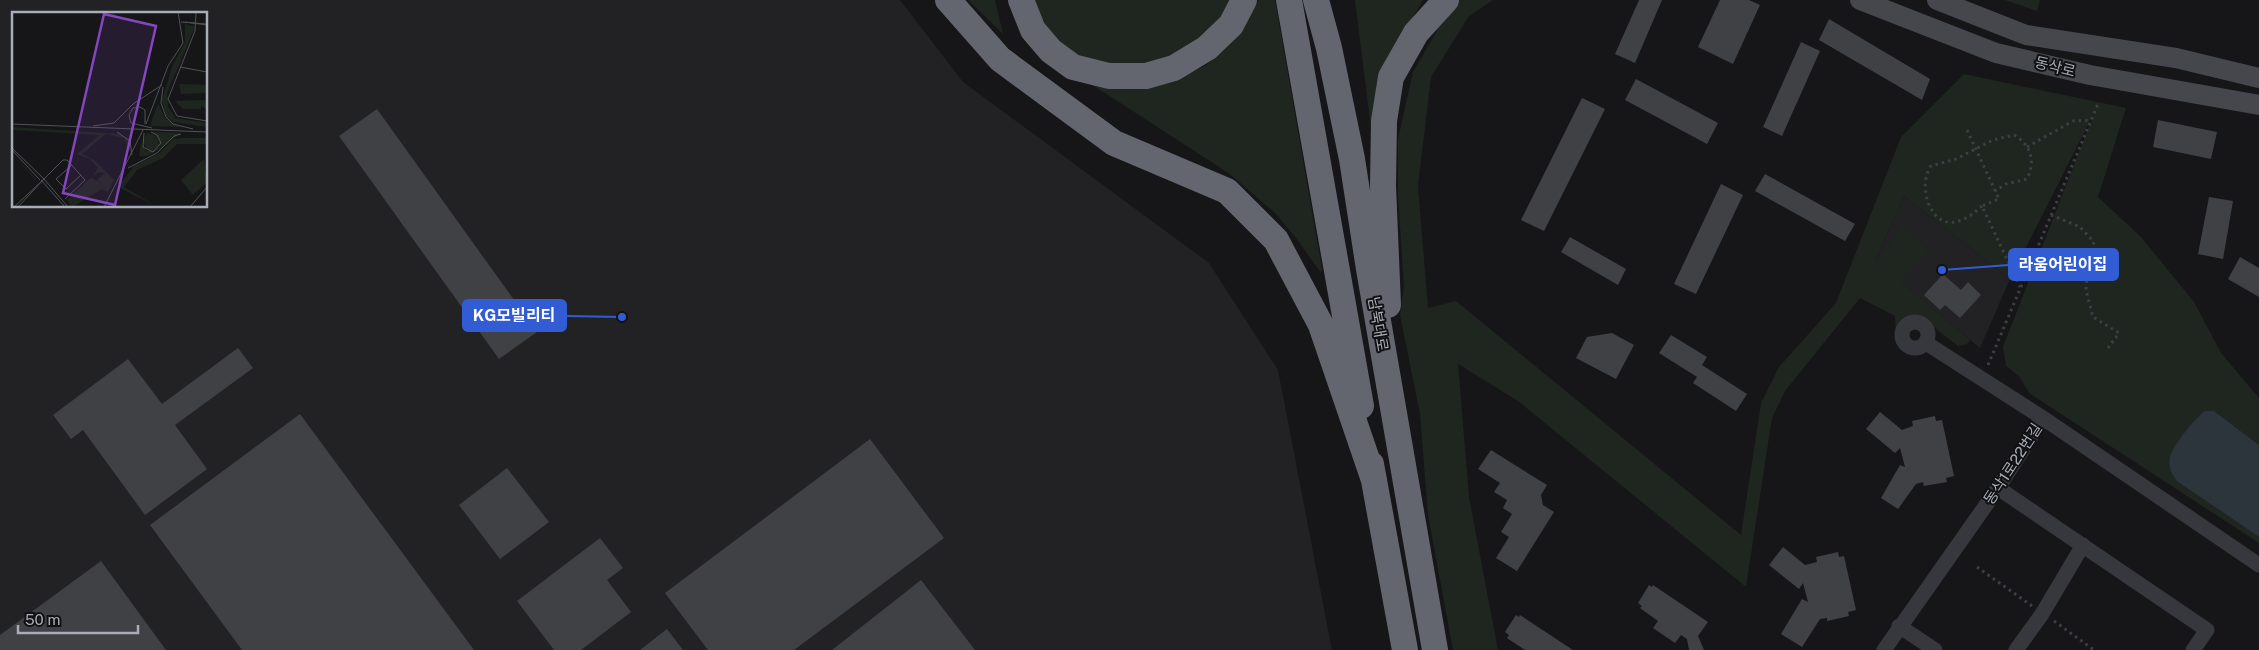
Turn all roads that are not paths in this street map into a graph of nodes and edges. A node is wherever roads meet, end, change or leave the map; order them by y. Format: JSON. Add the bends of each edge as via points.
{"nodes":[{"id":1,"x":948,"y":0,"type":"edge"},
{"id":2,"x":1020,"y":0,"type":"edge"},
{"id":3,"x":1244,"y":0,"type":"edge"},
{"id":4,"x":1289,"y":0,"type":"edge"},
{"id":5,"x":1316,"y":0,"type":"edge"},
{"id":6,"x":1322,"y":0,"type":"edge"},
{"id":7,"x":1446,"y":0,"type":"edge"},
{"id":8,"x":1860,"y":0,"type":"edge"},
{"id":9,"x":1937,"y":0,"type":"edge"},
{"id":10,"x":1329,"y":48,"type":"junction"},
{"id":11,"x":2259,"y":78,"type":"edge"},
{"id":12,"x":2259,"y":105,"type":"edge"},
{"id":13,"x":1926,"y":343,"type":"dead end"},
{"id":14,"x":1390,"y":391,"type":"junction"},
{"id":15,"x":2043,"y":418,"type":"junction"},
{"id":16,"x":1374,"y":480,"type":"junction"},
{"id":17,"x":1998,"y":488,"type":"junction"},
{"id":18,"x":2083,"y":545,"type":"junction"},
{"id":19,"x":2259,"y":565,"type":"edge"},
{"id":20,"x":1899,"y":626,"type":"junction"},
{"id":21,"x":1405,"y":650,"type":"edge"},
{"id":22,"x":1435,"y":650,"type":"edge"},
{"id":23,"x":1884,"y":650,"type":"edge"},
{"id":24,"x":1935,"y":650,"type":"edge"},
{"id":25,"x":2016,"y":650,"type":"edge"},
{"id":26,"x":2193,"y":650,"type":"edge"}],
"edges":[{"from":1,"to":16,"type":"highway","via":[[1000,59],[1114,144],[1228,191],[1276,240],[1322,325]]},
{"from":2,"to":3,"type":"highway","via":[[1033,30],[1051,51],[1073,67],[1109,76],[1146,76],[1174,68],[1207,48],[1231,25]]},
{"from":4,"to":16,"type":"highway","name":"남북대로"},
{"from":5,"to":10,"type":"highway","name":"남북대로"},
{"from":6,"to":10,"type":"highway"},
{"from":7,"to":14,"type":"highway","via":[[1416,33],[1391,77],[1384,121]]},
{"from":8,"to":12,"type":"main road","name":"동삭로","via":[[1996,53],[2090,75]]},
{"from":9,"to":11,"type":"main road","name":"동삭로","via":[[2026,35],[2176,58]]},
{"from":10,"to":14,"type":"highway","name":"남북대로","via":[[1352,159]]},
{"from":13,"to":15,"type":"street"},
{"from":14,"to":22,"type":"highway","name":"남북대로"},
{"from":15,"to":17,"type":"street","name":"동삭1로22번길"},
{"from":15,"to":19,"type":"street","name":"동삭1로22번길"},
{"from":16,"to":21,"type":"highway","name":"남북대로"},
{"from":17,"to":18,"type":"street"},
{"from":17,"to":20,"type":"street","name":"동삭1로22번길"},
{"from":18,"to":25,"type":"street","via":[[2042,614]]},
{"from":18,"to":26,"type":"street","via":[[2207,630]]},
{"from":20,"to":23,"type":"street","name":"동삭1로22번길"},
{"from":20,"to":24,"type":"street"}]}
